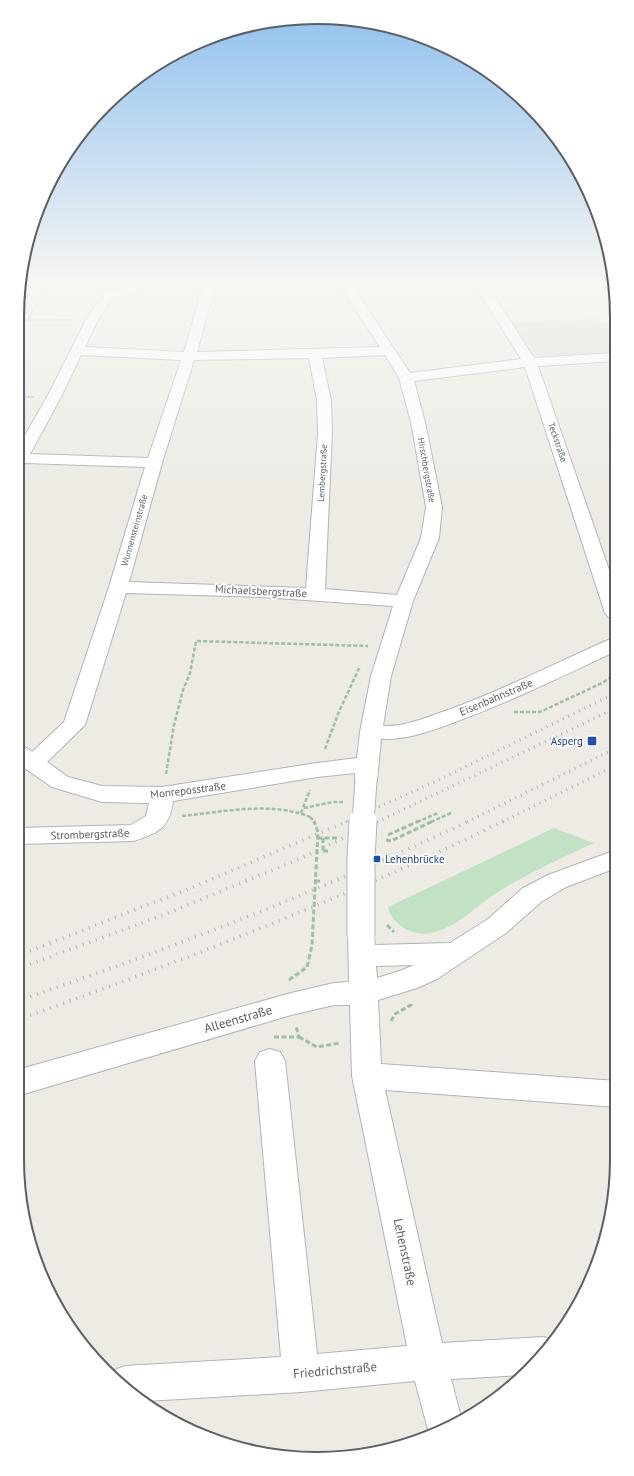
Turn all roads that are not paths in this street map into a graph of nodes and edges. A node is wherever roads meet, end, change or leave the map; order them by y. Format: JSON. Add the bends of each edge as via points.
{"nodes":[{"id":1,"x":78,"y":351,"type":"joint"},
{"id":2,"x":190,"y":351,"type":"edge"},
{"id":3,"x":388,"y":351,"type":"joint"},
{"id":4,"x":523,"y":351,"type":"edge"},
{"id":5,"x":315,"y":354,"type":"junction"},
{"id":6,"x":189,"y":356,"type":"junction"},
{"id":7,"x":610,"y":357,"type":"edge"},
{"id":8,"x":530,"y":362,"type":"junction"},
{"id":9,"x":406,"y":378,"type":"junction"},
{"id":10,"x":24,"y":449,"type":"edge"},
{"id":11,"x":24,"y":460,"type":"edge"},
{"id":12,"x":154,"y":463,"type":"junction"},
{"id":13,"x":118,"y":586,"type":"junction"},
{"id":14,"x":315,"y":593,"type":"junction"},
{"id":15,"x":610,"y":598,"type":"edge"},
{"id":16,"x":404,"y":601,"type":"junction"},
{"id":17,"x":610,"y":647,"type":"edge"},
{"id":18,"x":371,"y":732,"type":"junction"},
{"id":19,"x":25,"y":757,"type":"edge"},
{"id":20,"x":367,"y":773,"type":"junction"},
{"id":21,"x":161,"y":806,"type":"junction"},
{"id":22,"x":24,"y":836,"type":"edge"},
{"id":23,"x":610,"y":861,"type":"edge"},
{"id":24,"x":361,"y":946,"type":"junction"},
{"id":25,"x":456,"y":952,"type":"junction"},
{"id":26,"x":363,"y":993,"type":"junction"},
{"id":27,"x":270,"y":1061,"type":"dead end"},
{"id":28,"x":367,"y":1076,"type":"junction"},
{"id":29,"x":24,"y":1081,"type":"edge"},
{"id":30,"x":610,"y":1093,"type":"edge"},
{"id":31,"x":534,"y":1356,"type":"edge"},
{"id":32,"x":428,"y":1362,"type":"junction"},
{"id":33,"x":301,"y":1374,"type":"junction"},
{"id":34,"x":130,"y":1384,"type":"edge"},
{"id":35,"x":444,"y":1423,"type":"edge"}],
"edges":[{"from":1,"to":6,"type":"street"},
{"from":1,"to":10,"type":"street"},
{"from":2,"to":6,"type":"street","name":"Wunnensteinstraße"},
{"from":3,"to":5,"type":"street"},
{"from":3,"to":9,"type":"street","name":"Hirschbergstraße"},
{"from":4,"to":8,"type":"street","name":"Teckstraße"},
{"from":5,"to":6,"type":"street"},
{"from":5,"to":14,"type":"street","name":"Lembergstraße","via":[[324,400],[325,433]]},
{"from":6,"to":12,"type":"street","name":"Wunnensteinstraße"},
{"from":7,"to":8,"type":"street"},
{"from":8,"to":9,"type":"street"},
{"from":8,"to":15,"type":"street","name":"Teckstraße"},
{"from":9,"to":16,"type":"street","name":"Hirschbergstraße","via":[[418,422],[434,507],[430,538]]},
{"from":11,"to":12,"type":"street"},
{"from":12,"to":13,"type":"street","name":"Wunnensteinstraße"},
{"from":13,"to":14,"type":"street","name":"Michaelsbergstraße"},
{"from":13,"to":19,"type":"street","name":"Wunnensteinstraße","via":[[74,725]]},
{"from":14,"to":16,"type":"street","name":"Michaelsbergstraße"},
{"from":16,"to":18,"type":"street","name":"Hirschbergstraße","via":[[381,676]]},
{"from":17,"to":18,"type":"street","name":"Eisenbahnstraße","via":[[479,706],[415,729],[394,733]]},
{"from":18,"to":20,"type":"street","name":"Hirschbergstraße"},
{"from":19,"to":21,"type":"street","name":"Monreposstraße","via":[[60,782]]},
{"from":20,"to":21,"type":"street","name":"Monreposstraße","via":[[317,770]]},
{"from":20,"to":24,"type":"street","bridge":true,"via":[[362,858]]},
{"from":21,"to":22,"type":"street","name":"Strombergstraße","via":[[151,826],[133,832]]},
{"from":23,"to":25,"type":"street","name":"Alleenstraße","via":[[557,881],[532,895],[497,926]]},
{"from":24,"to":25,"type":"street","name":"Alleenstraße"},
{"from":24,"to":26,"type":"street"},
{"from":25,"to":26,"type":"street","name":"Alleenstraße","via":[[427,971],[407,980]]},
{"from":26,"to":28,"type":"street","name":"Lehenstraße"},
{"from":26,"to":29,"type":"street","name":"Alleenstraße","via":[[334,994],[291,1004]]},
{"from":27,"to":33,"type":"street"},
{"from":28,"to":30,"type":"street"},
{"from":28,"to":32,"type":"street","name":"Lehenstraße"},
{"from":31,"to":32,"type":"street","name":"Friedrichstraße"},
{"from":32,"to":33,"type":"street","name":"Friedrichstraße"},
{"from":32,"to":35,"type":"street","name":"Lehenstraße"},
{"from":33,"to":34,"type":"street","name":"Friedrichstraße"}]}
